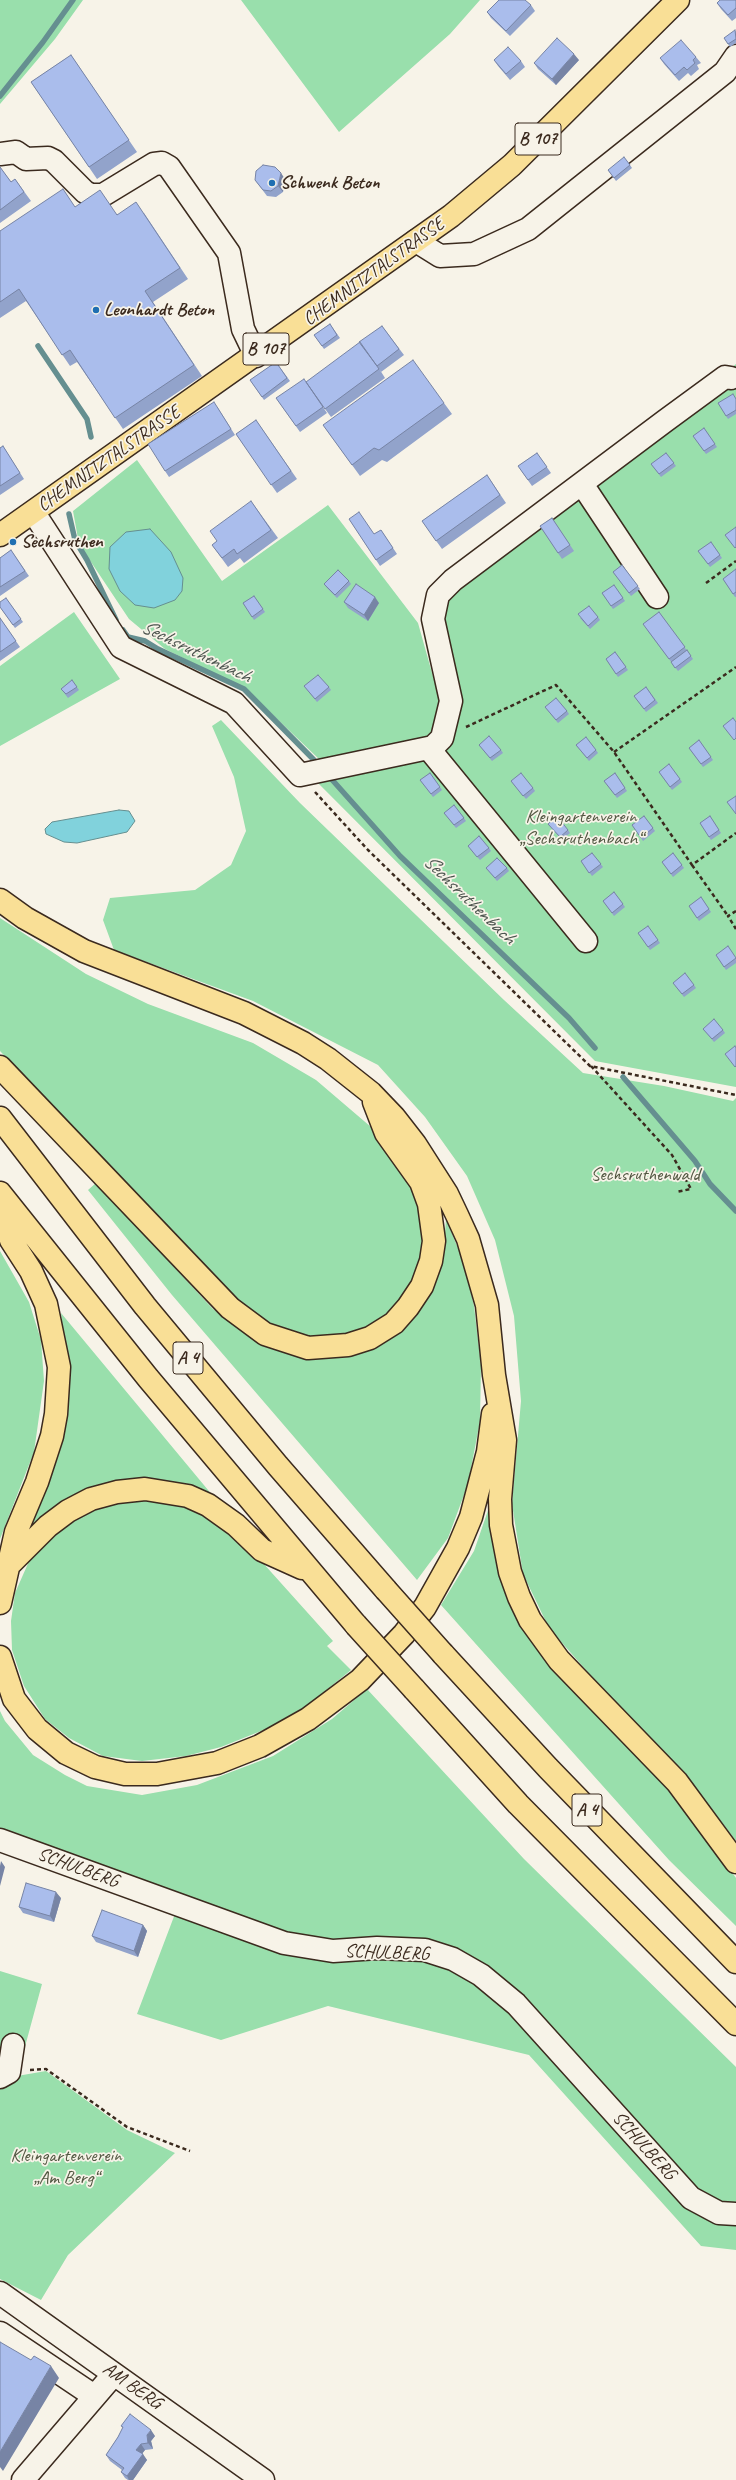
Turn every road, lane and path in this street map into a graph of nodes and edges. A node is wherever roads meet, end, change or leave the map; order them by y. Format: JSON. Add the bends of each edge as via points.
{"nodes":[{"id":1,"x":678,"y":0,"type":"edge"},
{"id":2,"x":736,"y":56,"type":"edge"},
{"id":3,"x":0,"y":154,"type":"edge"},
{"id":4,"x":416,"y":241,"type":"junction"},
{"id":5,"x":256,"y":356,"type":"junction"},
{"id":6,"x":731,"y":378,"type":"dead end"},
{"id":7,"x":582,"y":484,"type":"junction"},
{"id":8,"x":34,"y":513,"type":"junction"},
{"id":9,"x":0,"y":535,"type":"edge"},
{"id":10,"x":736,"y":561,"type":"edge"},
{"id":11,"x":706,"y":582,"type":"dead end"},
{"id":12,"x":657,"y":597,"type":"dead end"},
{"id":13,"x":736,"y":667,"type":"edge"},
{"id":14,"x":436,"y":744,"type":"junction"},
{"id":15,"x":614,"y":752,"type":"junction"},
{"id":16,"x":300,"y":775,"type":"junction"},
{"id":17,"x":736,"y":833,"type":"edge"},
{"id":18,"x":692,"y":864,"type":"junction"},
{"id":19,"x":0,"y":900,"type":"edge"},
{"id":20,"x":736,"y":911,"type":"edge"},
{"id":21,"x":728,"y":916,"type":"junction"},
{"id":22,"x":736,"y":929,"type":"edge"},
{"id":23,"x":586,"y":941,"type":"dead end"},
{"id":24,"x":590,"y":1066,"type":"junction"},
{"id":25,"x":0,"y":1067,"type":"edge"},
{"id":26,"x":371,"y":1093,"type":"junction"},
{"id":27,"x":736,"y":1095,"type":"edge"},
{"id":28,"x":0,"y":1118,"type":"edge"},
{"id":29,"x":676,"y":1192,"type":"dead end"},
{"id":30,"x":0,"y":1193,"type":"edge"},
{"id":31,"x":0,"y":1207,"type":"edge"},
{"id":32,"x":494,"y":1375,"type":"junction"},
{"id":33,"x":11,"y":1563,"type":"junction"},
{"id":34,"x":308,"y":1570,"type":"junction"},
{"id":35,"x":0,"y":1603,"type":"edge"},
{"id":36,"x":0,"y":1656,"type":"edge"},
{"id":37,"x":0,"y":1840,"type":"edge"},
{"id":38,"x":736,"y":1862,"type":"edge"},
{"id":39,"x":736,"y":1962,"type":"edge"},
{"id":40,"x":736,"y":2024,"type":"edge"},
{"id":41,"x":13,"y":2046,"type":"dead end"},
{"id":42,"x":5,"y":2074,"type":"edge"},
{"id":43,"x":190,"y":2151,"type":"dead end"},
{"id":44,"x":736,"y":2214,"type":"edge"},
{"id":45,"x":0,"y":2293,"type":"edge"},
{"id":46,"x":0,"y":2333,"type":"edge"},
{"id":47,"x":114,"y":2374,"type":"junction"},
{"id":48,"x":94,"y":2396,"type":"junction"},
{"id":49,"x":23,"y":2480,"type":"edge"},
{"id":50,"x":263,"y":2480,"type":"edge"}],
"edges":[{"from":1,"to":4,"type":"main road","name":"CHEMNITZTALSTRASSE","number":"B 107","via":[[512,165],[451,216]]},
{"from":2,"to":4,"type":"street","via":[[725,72],[528,229],[474,254],[440,256]]},
{"from":3,"to":5,"type":"street","via":[[16,152],[26,159],[48,158],[91,195],[103,195],[154,164],[162,163],[169,167],[229,253],[243,329]]},
{"from":4,"to":5,"type":"main road","name":"CHEMNITZTALSTRASSE","number":"B 107"},
{"from":5,"to":8,"type":"main road","name":"CHEMNITZTALSTRASSE","number":"B 107"},
{"from":6,"to":7,"type":"street","via":[[725,377]]},
{"from":7,"to":12,"type":"street"},
{"from":7,"to":14,"type":"street","via":[[459,575],[438,595],[433,619],[451,701]]},
{"from":8,"to":9,"type":"main road","name":"CHEMNITZTALSTRASSE","number":"B 107"},
{"from":8,"to":16,"type":"street","via":[[121,646],[234,703]]},
{"from":10,"to":11,"type":"path"},
{"from":13,"to":15,"type":"path"},
{"from":14,"to":15,"type":"path","via":[[556,685]]},
{"from":14,"to":16,"type":"street"},
{"from":14,"to":23,"type":"street"},
{"from":15,"to":18,"type":"path"},
{"from":16,"to":24,"type":"path","via":[[368,850]]},
{"from":17,"to":18,"type":"path"},
{"from":18,"to":21,"type":"path"},
{"from":19,"to":26,"type":"main road","via":[[48,932],[84,951],[222,1004],[276,1028],[328,1058]]},
{"from":20,"to":21,"type":"path"},
{"from":21,"to":22,"type":"path"},
{"from":24,"to":27,"type":"path"},
{"from":24,"to":29,"type":"path","via":[[672,1155],[690,1189]]},
{"from":25,"to":26,"type":"main road","via":[[230,1308],[265,1334],[308,1348],[348,1345],[370,1338],[394,1323],[422,1286],[431,1261],[434,1241],[429,1204],[421,1182],[386,1133]]},
{"from":26,"to":32,"type":"main road","via":[[394,1117],[433,1171],[468,1239],[487,1305]]},
{"from":28,"to":39,"type":"main road","number":"A 4","bridge":true,"via":[[146,1306],[278,1466],[386,1590],[548,1768]]},
{"from":30,"to":34,"type":"main road","number":"A 4","via":[[148,1378]]},
{"from":31,"to":33,"type":"main road","via":[[11,1240],[31,1271],[46,1304],[59,1367],[52,1436],[37,1482],[16,1532]]},
{"from":32,"to":36,"type":"main road","via":[[493,1422],[481,1485],[458,1548],[442,1578],[417,1618],[383,1658],[335,1700],[280,1735],[239,1756],[195,1768],[141,1775],[110,1771],[66,1753],[37,1729],[14,1698]]},
{"from":32,"to":38,"type":"main road","via":[[505,1440],[500,1499],[505,1553],[519,1597],[530,1620],[559,1660],[677,1782]]},
{"from":33,"to":34,"type":"main road","via":[[48,1526],[68,1511],[91,1499],[117,1492],[145,1489],[188,1496],[208,1505],[236,1525],[262,1550]]},
{"from":33,"to":35,"type":"main road"},
{"from":34,"to":40,"type":"main road","number":"A 4","bridge":true,"via":[[518,1804]]},
{"from":37,"to":44,"type":"street","name":"SCHULBERG","via":[[284,1943],[333,1951],[377,1948],[425,1950],[453,1959],[481,1975],[516,2004],[691,2198],[719,2213]]},
{"from":41,"to":42,"type":"street"},
{"from":42,"to":43,"type":"path","via":[[46,2069],[127,2127]]},
{"from":45,"to":47,"type":"street","name":"AM BERG"},
{"from":46,"to":48,"type":"street"},
{"from":47,"to":48,"type":"street"},
{"from":47,"to":50,"type":"street","name":"AM BERG"},
{"from":48,"to":49,"type":"street"}]}
